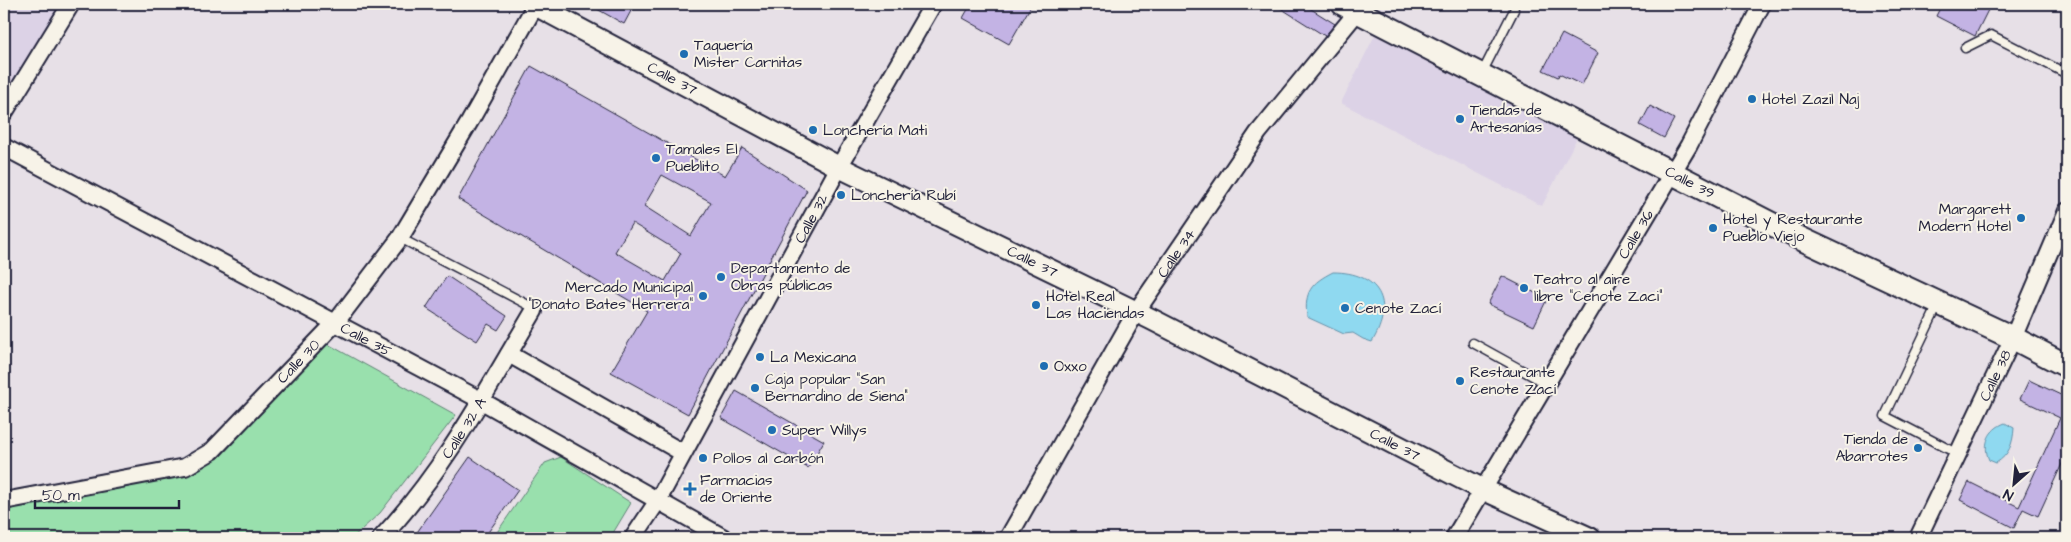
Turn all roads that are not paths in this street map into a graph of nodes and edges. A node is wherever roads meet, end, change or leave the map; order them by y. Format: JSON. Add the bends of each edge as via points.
{"nodes":[{"id":1,"x":71,"y":4,"type":"edge"},
{"id":2,"x":535,"y":4,"type":"edge"},
{"id":3,"x":933,"y":4,"type":"edge"},
{"id":4,"x":1762,"y":4,"type":"edge"},
{"id":5,"x":1350,"y":7,"type":"edge"},
{"id":6,"x":1514,"y":10,"type":"dead end"},
{"id":7,"x":1965,"y":48,"type":"dead end"},
{"id":8,"x":2067,"y":74,"type":"edge"},
{"id":9,"x":1481,"y":75,"type":"junction"},
{"id":10,"x":4,"y":112,"type":"edge"},
{"id":11,"x":4,"y":147,"type":"edge"},
{"id":12,"x":839,"y":167,"type":"junction"},
{"id":13,"x":1672,"y":173,"type":"junction"},
{"id":14,"x":2067,"y":211,"type":"edge"},
{"id":15,"x":400,"y":238,"type":"junction"},
{"id":16,"x":1939,"y":303,"type":"junction"},
{"id":17,"x":534,"y":311,"type":"joint"},
{"id":18,"x":1136,"y":312,"type":"junction"},
{"id":19,"x":336,"y":322,"type":"junction"},
{"id":20,"x":2013,"y":338,"type":"junction"},
{"id":21,"x":1473,"y":343,"type":"dead end"},
{"id":22,"x":509,"y":354,"type":"junction"},
{"id":23,"x":2067,"y":366,"type":"edge"},
{"id":24,"x":1546,"y":384,"type":"junction"},
{"id":25,"x":482,"y":402,"type":"junction"},
{"id":26,"x":683,"y":453,"type":"junction"},
{"id":27,"x":1958,"y":454,"type":"junction"},
{"id":28,"x":1482,"y":489,"type":"junction"},
{"id":29,"x":4,"y":501,"type":"edge"},
{"id":30,"x":657,"y":502,"type":"junction"},
{"id":31,"x":381,"y":538,"type":"edge"},
{"id":32,"x":633,"y":538,"type":"edge"},
{"id":33,"x":724,"y":538,"type":"edge"},
{"id":34,"x":1008,"y":538,"type":"edge"},
{"id":35,"x":1454,"y":538,"type":"edge"},
{"id":36,"x":1590,"y":538,"type":"edge"},
{"id":37,"x":1918,"y":538,"type":"edge"}],
"edges":[{"from":1,"to":10,"type":"street"},
{"from":2,"to":12,"type":"street","name":"Calle 37"},
{"from":2,"to":15,"type":"street","name":"Calle 30"},
{"from":3,"to":12,"type":"street","name":"Calle 32"},
{"from":4,"to":13,"type":"street","name":"Calle 36"},
{"from":5,"to":9,"type":"main road","name":"Calle 39"},
{"from":5,"to":18,"type":"street","name":"Calle 34","via":[[1353,18],[1258,134]]},
{"from":6,"to":9,"type":"lane"},
{"from":7,"to":8,"type":"lane","via":[[1991,35]]},
{"from":9,"to":13,"type":"main road","name":"Calle 39"},
{"from":11,"to":19,"type":"street","name":"Calle 35"},
{"from":12,"to":18,"type":"street","name":"Calle 37"},
{"from":12,"to":26,"type":"street","name":"Calle 32"},
{"from":13,"to":16,"type":"main road","name":"Calle 39","via":[[1793,235]]},
{"from":13,"to":24,"type":"street","name":"Calle 36"},
{"from":14,"to":20,"type":"street","name":"Calle 38"},
{"from":15,"to":17,"type":"lane","via":[[534,308]]},
{"from":15,"to":19,"type":"street","name":"Calle 30"},
{"from":16,"to":20,"type":"main road","name":"Calle 39"},
{"from":16,"to":27,"type":"lane","via":[[1885,416]]},
{"from":17,"to":22,"type":"street","name":"Calle 32 A"},
{"from":18,"to":28,"type":"street","name":"Calle 37"},
{"from":18,"to":34,"type":"street","name":"Calle 34"},
{"from":19,"to":25,"type":"street","name":"Calle 35"},
{"from":19,"to":29,"type":"street","name":"Calle 30","via":[[212,451],[185,467]]},
{"from":20,"to":23,"type":"main road","name":"Calle 39"},
{"from":20,"to":27,"type":"street","name":"Calle 38"},
{"from":21,"to":24,"type":"lane"},
{"from":22,"to":25,"type":"street","name":"Calle 32 A"},
{"from":22,"to":26,"type":"street"},
{"from":24,"to":28,"type":"street","name":"Calle 36"},
{"from":25,"to":30,"type":"street","name":"Calle 35"},
{"from":25,"to":31,"type":"street","name":"Calle 32 A","via":[[412,506]]},
{"from":26,"to":30,"type":"street","name":"Calle 32"},
{"from":27,"to":37,"type":"street","name":"Calle 38"},
{"from":28,"to":35,"type":"street","name":"Calle 36"},
{"from":28,"to":36,"type":"street","name":"Calle 37"},
{"from":30,"to":32,"type":"street","name":"Calle 32"},
{"from":30,"to":33,"type":"street","name":"Calle 35"}]}
